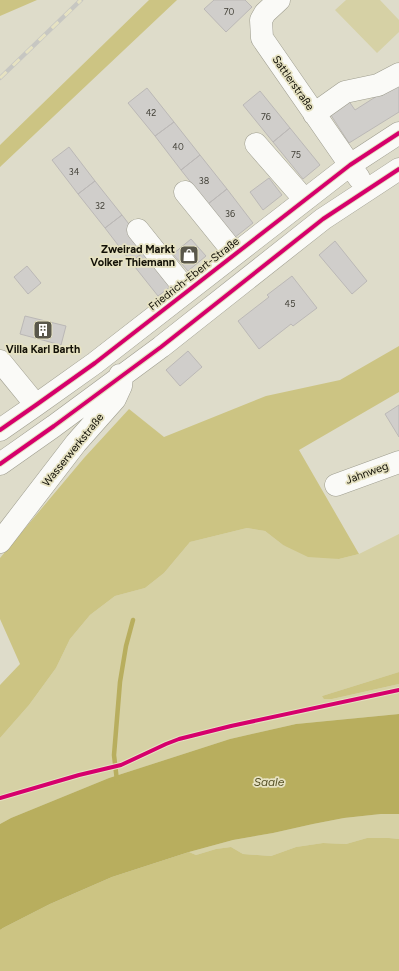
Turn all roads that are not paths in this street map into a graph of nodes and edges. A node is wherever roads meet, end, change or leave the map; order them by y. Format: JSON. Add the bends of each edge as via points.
{"nodes":[{"id":1,"x":279,"y":0,"type":"edge"},
{"id":2,"x":399,"y":74,"type":"edge"},
{"id":3,"x":314,"y":114,"type":"junction"},
{"id":4,"x":399,"y":133,"type":"edge"},
{"id":5,"x":256,"y":144,"type":"dead end"},
{"id":6,"x":350,"y":165,"type":"junction"},
{"id":7,"x":399,"y":170,"type":"edge"},
{"id":8,"x":367,"y":190,"type":"junction"},
{"id":9,"x":185,"y":192,"type":"dead end"},
{"id":10,"x":304,"y":200,"type":"junction"},
{"id":11,"x":138,"y":230,"type":"dead end"},
{"id":12,"x":235,"y":254,"type":"junction"},
{"id":13,"x":187,"y":291,"type":"junction"},
{"id":14,"x":105,"y":355,"type":"junction"},
{"id":15,"x":0,"y":361,"type":"edge"},
{"id":16,"x":122,"y":376,"type":"junction"},
{"id":17,"x":36,"y":405,"type":"junction"},
{"id":18,"x":0,"y":430,"type":"edge"},
{"id":19,"x":399,"y":462,"type":"edge"},
{"id":20,"x":0,"y":464,"type":"edge"},
{"id":21,"x":336,"y":485,"type":"dead end"},
{"id":22,"x":0,"y":542,"type":"edge"}],
"edges":[{"from":1,"to":3,"type":"street","name":"Sattlerstraße","via":[[261,20],[262,38]]},
{"from":2,"to":3,"type":"street","via":[[378,84],[345,92]]},
{"from":3,"to":6,"type":"street","name":"Sattlerstraße"},
{"from":4,"to":6,"type":"street","name":"Friedrich-Ebert-Straße"},
{"from":5,"to":10,"type":"street"},
{"from":6,"to":8,"type":"street","name":"Sattlerstraße"},
{"from":6,"to":10,"type":"street","name":"Friedrich-Ebert-Straße"},
{"from":7,"to":8,"type":"street"},
{"from":8,"to":16,"type":"street","via":[[323,219]]},
{"from":9,"to":12,"type":"street"},
{"from":10,"to":12,"type":"street","name":"Friedrich-Ebert-Straße"},
{"from":11,"to":13,"type":"street"},
{"from":12,"to":13,"type":"street","name":"Friedrich-Ebert-Straße"},
{"from":13,"to":14,"type":"street","name":"Friedrich-Ebert-Straße"},
{"from":14,"to":16,"type":"street"},
{"from":14,"to":17,"type":"street","name":"Friedrich-Ebert-Straße"},
{"from":15,"to":17,"type":"street"},
{"from":16,"to":20,"type":"street"},
{"from":16,"to":22,"type":"street","name":"Wasserwerkstraße","via":[[115,399],[76,443]]},
{"from":17,"to":18,"type":"street","name":"Friedrich-Ebert-Straße"},
{"from":19,"to":21,"type":"street","name":"Jahnweg"}]}
